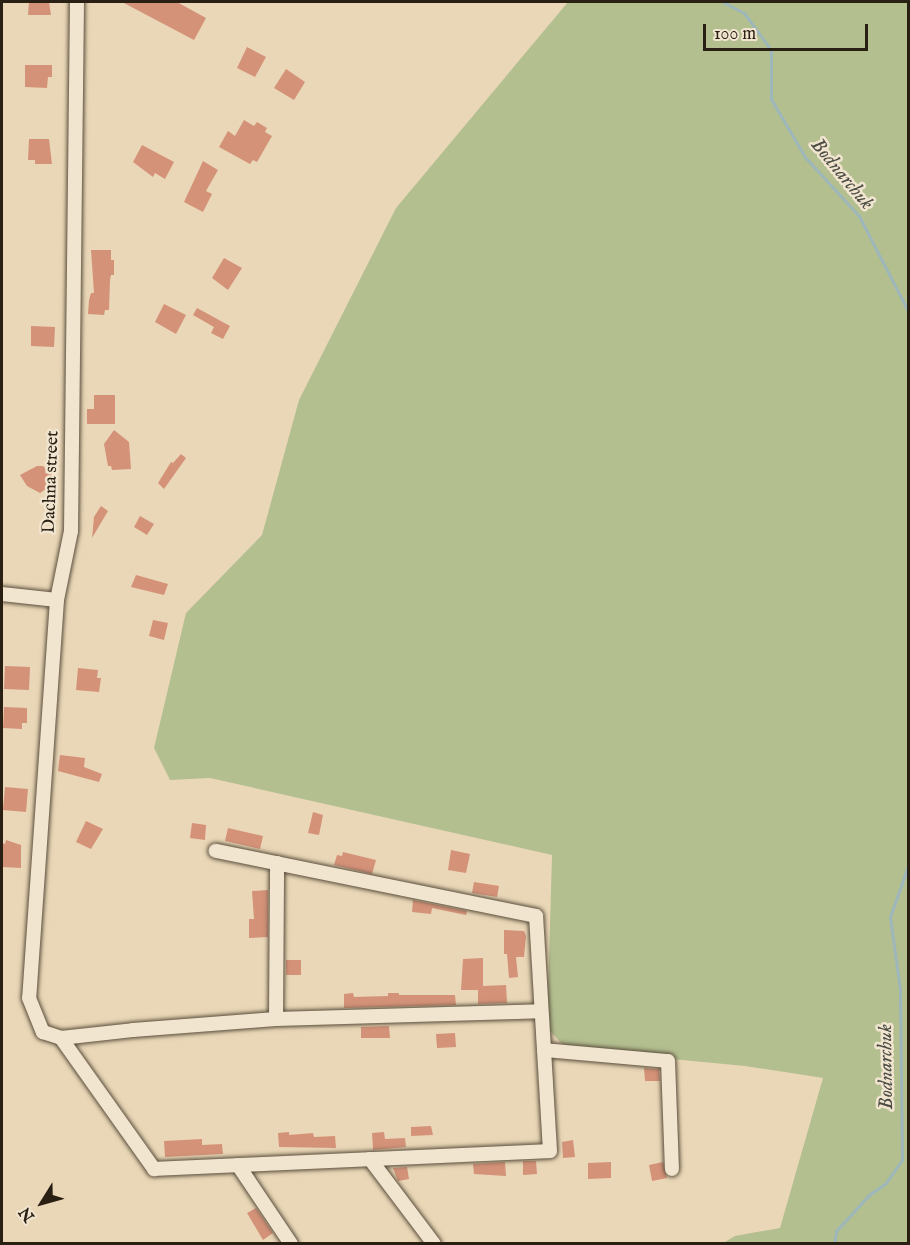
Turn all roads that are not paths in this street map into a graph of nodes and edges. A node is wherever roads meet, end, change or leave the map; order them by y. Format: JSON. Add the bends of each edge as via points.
{"nodes":[{"id":1,"x":77,"y":2,"type":"edge"},
{"id":2,"x":2,"y":594,"type":"edge"},
{"id":3,"x":57,"y":600,"type":"junction"},
{"id":4,"x":216,"y":851,"type":"dead end"},
{"id":5,"x":277,"y":863,"type":"junction"},
{"id":6,"x":542,"y":1011,"type":"junction"},
{"id":7,"x":276,"y":1019,"type":"junction"},
{"id":8,"x":61,"y":1038,"type":"junction"},
{"id":9,"x":544,"y":1050,"type":"junction"},
{"id":10,"x":370,"y":1159,"type":"junction"},
{"id":11,"x":238,"y":1165,"type":"junction"},
{"id":12,"x":672,"y":1169,"type":"dead end"},
{"id":13,"x":291,"y":1244,"type":"edge"},
{"id":14,"x":434,"y":1244,"type":"edge"}],
"edges":[{"from":1,"to":3,"type":"street","name":"Dachna street","via":[[71,531]]},
{"from":2,"to":3,"type":"street"},
{"from":3,"to":8,"type":"street","name":"Dachna street","via":[[29,998],[42,1032]]},
{"from":4,"to":5,"type":"street"},
{"from":5,"to":6,"type":"street","via":[[536,916]]},
{"from":5,"to":7,"type":"street"},
{"from":6,"to":7,"type":"street"},
{"from":6,"to":9,"type":"street"},
{"from":7,"to":8,"type":"street"},
{"from":8,"to":11,"type":"street","via":[[154,1169]]},
{"from":9,"to":10,"type":"street","via":[[550,1151]]},
{"from":9,"to":12,"type":"street","via":[[668,1061]]},
{"from":10,"to":11,"type":"street"},
{"from":10,"to":14,"type":"street"},
{"from":11,"to":13,"type":"street"}]}
